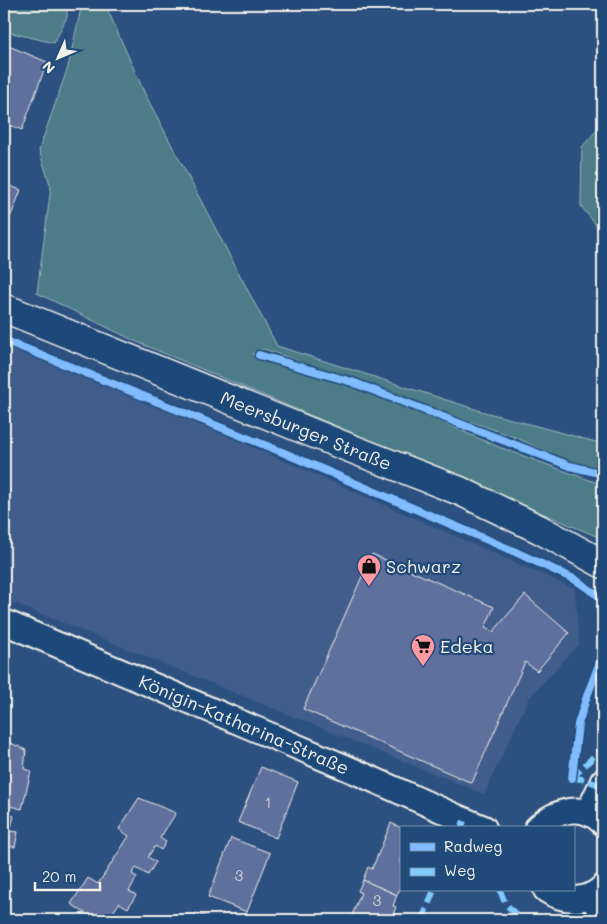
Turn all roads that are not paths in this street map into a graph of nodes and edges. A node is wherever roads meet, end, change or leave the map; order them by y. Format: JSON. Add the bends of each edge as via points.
{"nodes":[{"id":1,"x":4,"y":308,"type":"edge"},
{"id":2,"x":603,"y":564,"type":"edge"},
{"id":3,"x":4,"y":622,"type":"edge"},
{"id":4,"x":603,"y":781,"type":"edge"},
{"id":5,"x":596,"y":818,"type":"edge"},
{"id":6,"x":479,"y":826,"type":"edge"},
{"id":7,"x":539,"y":826,"type":"edge"},
{"id":8,"x":549,"y":892,"type":"edge"},
{"id":9,"x":599,"y":899,"type":"edge"}],
"edges":[{"from":1,"to":2,"type":"street","name":"Meersburger Straße","via":[[460,491]]},
{"from":3,"to":6,"type":"street","name":"Königin-Katharina-Straße"},
{"from":4,"to":5,"type":"street"},
{"from":5,"to":7,"type":"street","via":[[574,810],[560,812]]},
{"from":8,"to":9,"type":"street","via":[[572,900]]}]}
